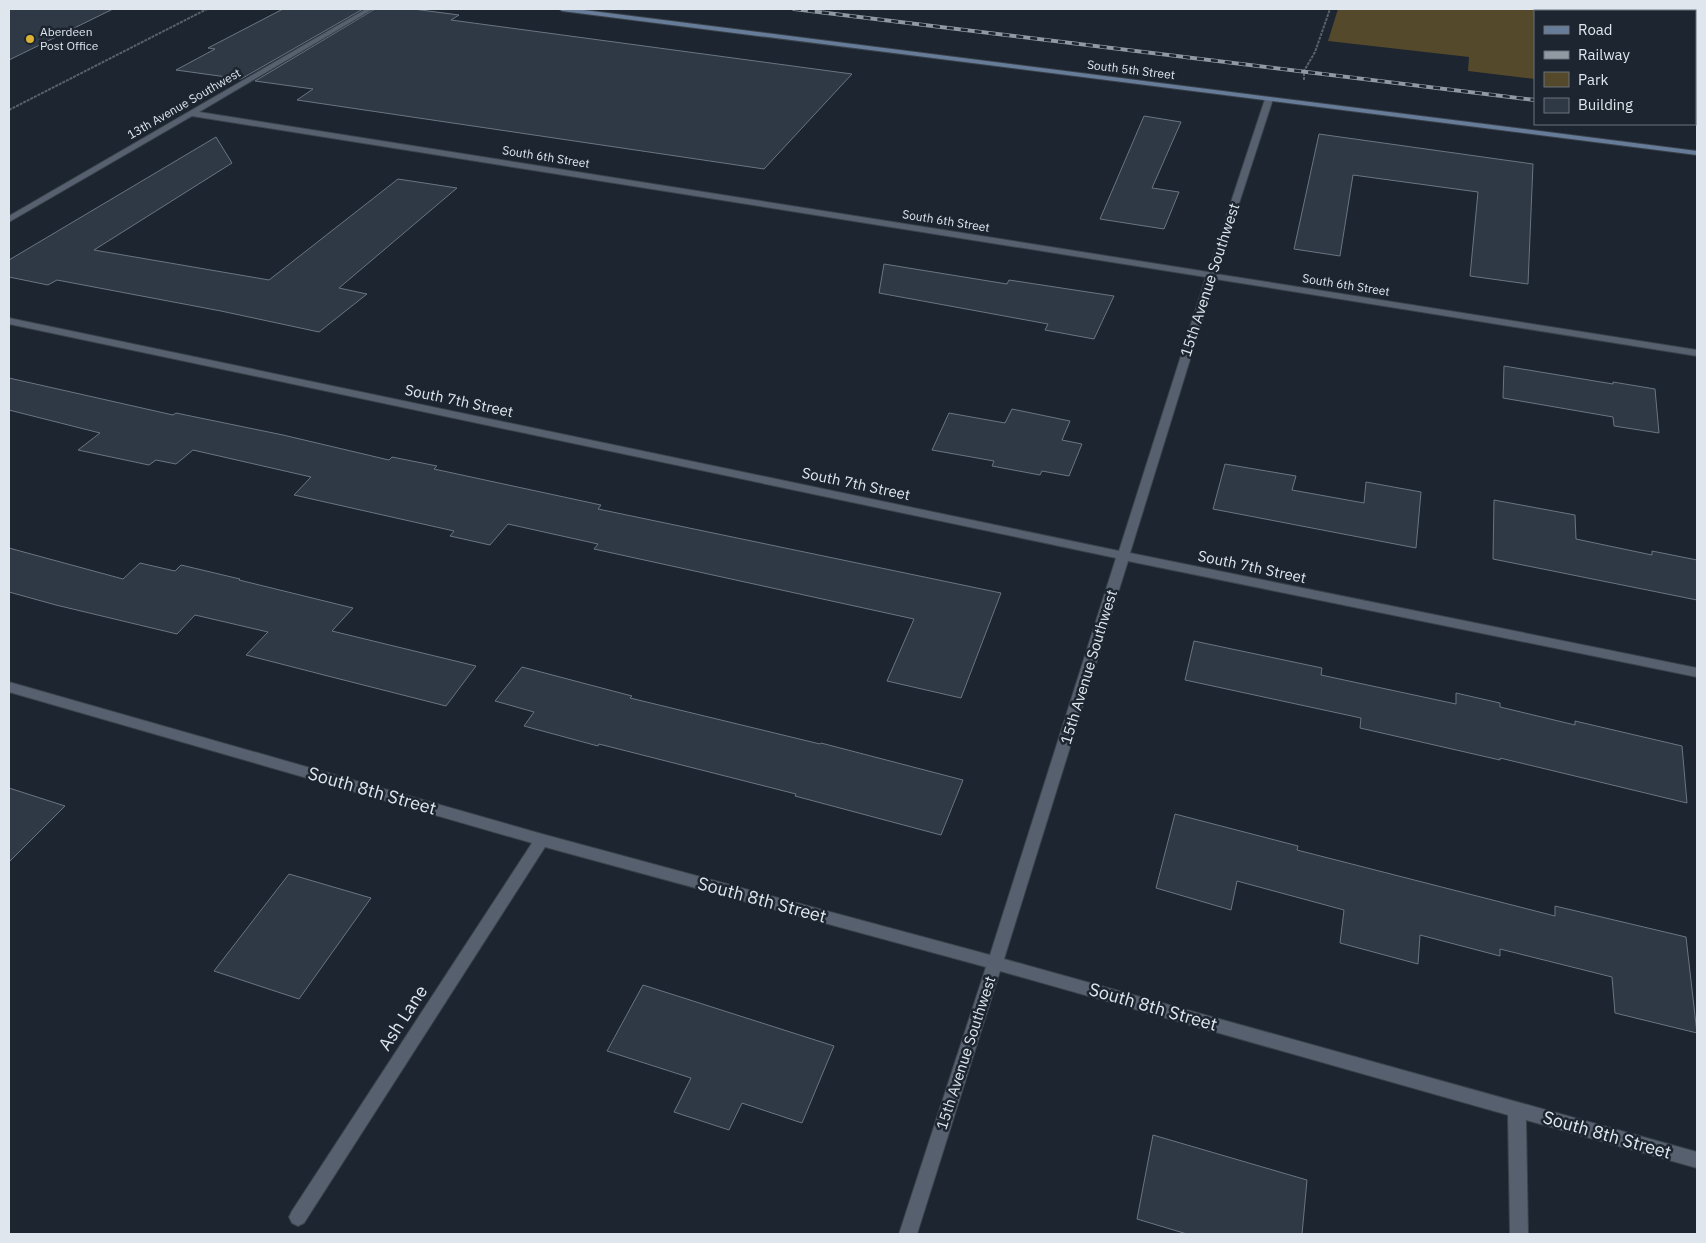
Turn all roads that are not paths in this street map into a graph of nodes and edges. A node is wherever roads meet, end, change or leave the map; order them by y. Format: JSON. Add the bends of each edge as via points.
{"nodes":[{"id":1,"x":370,"y":9,"type":"edge"},
{"id":2,"x":562,"y":9,"type":"edge"},
{"id":3,"x":1269,"y":99,"type":"junction"},
{"id":4,"x":191,"y":113,"type":"junction"},
{"id":5,"x":1697,"y":153,"type":"edge"},
{"id":6,"x":9,"y":219,"type":"edge"},
{"id":7,"x":1211,"y":276,"type":"junction"},
{"id":8,"x":9,"y":322,"type":"edge"},
{"id":9,"x":1697,"y":352,"type":"edge"},
{"id":10,"x":1124,"y":556,"type":"junction"},
{"id":11,"x":1697,"y":673,"type":"edge"},
{"id":12,"x":9,"y":687,"type":"edge"},
{"id":13,"x":542,"y":840,"type":"junction"},
{"id":14,"x":995,"y":963,"type":"junction"},
{"id":15,"x":1517,"y":1109,"type":"junction"},
{"id":16,"x":1697,"y":1160,"type":"edge"},
{"id":17,"x":298,"y":1218,"type":"dead end"},
{"id":18,"x":908,"y":1234,"type":"edge"},
{"id":19,"x":1519,"y":1234,"type":"edge"}],
"edges":[{"from":1,"to":4,"type":"street","name":"13th Avenue Southwest"},
{"from":2,"to":3,"type":"main road","name":"South 5th Street"},
{"from":3,"to":5,"type":"main road","name":"South 5th Street"},
{"from":3,"to":7,"type":"street","name":"15th Avenue Southwest"},
{"from":4,"to":6,"type":"street","name":"13th Avenue Southwest"},
{"from":4,"to":7,"type":"street","name":"South 6th Street"},
{"from":7,"to":9,"type":"street","name":"South 6th Street"},
{"from":7,"to":10,"type":"street","name":"15th Avenue Southwest"},
{"from":8,"to":10,"type":"street","name":"South 7th Street"},
{"from":10,"to":11,"type":"street","name":"South 7th Street"},
{"from":10,"to":14,"type":"street","name":"15th Avenue Southwest"},
{"from":12,"to":13,"type":"street","name":"South 8th Street"},
{"from":13,"to":14,"type":"street","name":"South 8th Street"},
{"from":13,"to":17,"type":"street","name":"Ash Lane"},
{"from":14,"to":15,"type":"street","name":"South 8th Street"},
{"from":14,"to":18,"type":"street","name":"15th Avenue Southwest"},
{"from":15,"to":16,"type":"street","name":"South 8th Street"},
{"from":15,"to":19,"type":"street"}]}
